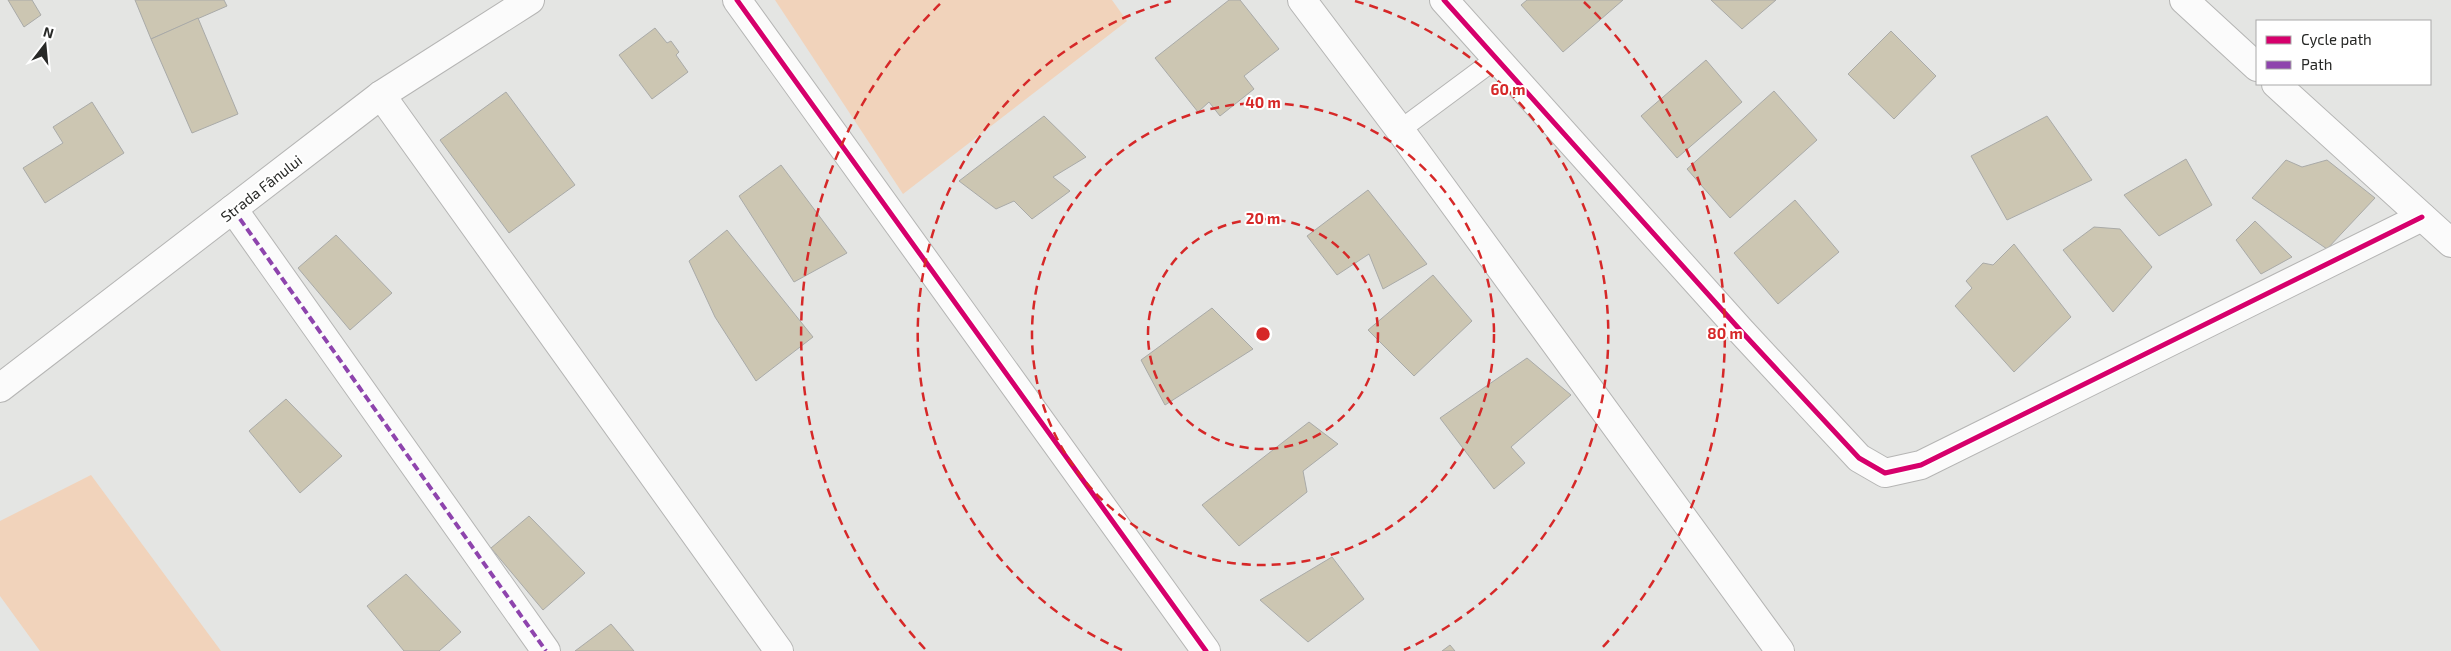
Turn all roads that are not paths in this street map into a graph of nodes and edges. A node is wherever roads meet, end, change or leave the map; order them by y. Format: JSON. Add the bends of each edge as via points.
{"nodes":[{"id":1,"x":530,"y":0,"type":"edge"},
{"id":2,"x":737,"y":0,"type":"edge"},
{"id":3,"x":1302,"y":0,"type":"edge"},
{"id":4,"x":1444,"y":0,"type":"edge"},
{"id":5,"x":2184,"y":0,"type":"edge"},
{"id":6,"x":1497,"y":58,"type":"junction"},
{"id":7,"x":2256,"y":66,"type":"edge"},
{"id":8,"x":2277,"y":85,"type":"edge"},
{"id":9,"x":381,"y":95,"type":"junction"},
{"id":10,"x":1400,"y":130,"type":"junction"},
{"id":11,"x":233,"y":209,"type":"junction"},
{"id":12,"x":2422,"y":217,"type":"junction"},
{"id":13,"x":2451,"y":243,"type":"edge"},
{"id":14,"x":0,"y":388,"type":"edge"},
{"id":15,"x":546,"y":651,"type":"edge"},
{"id":16,"x":778,"y":651,"type":"edge"},
{"id":17,"x":1206,"y":651,"type":"edge"},
{"id":18,"x":1780,"y":651,"type":"edge"}],
"edges":[{"from":1,"to":9,"type":"street","name":"Strada Fânului"},
{"from":2,"to":17,"type":"street"},
{"from":3,"to":10,"type":"street"},
{"from":4,"to":6,"type":"street"},
{"from":5,"to":7,"type":"street"},
{"from":6,"to":10,"type":"lane"},
{"from":6,"to":12,"type":"street","via":[[1859,458],[1885,472],[1921,465]]},
{"from":8,"to":12,"type":"street"},
{"from":9,"to":11,"type":"street","name":"Strada Fânului"},
{"from":9,"to":16,"type":"street"},
{"from":10,"to":18,"type":"street"},
{"from":11,"to":14,"type":"street","name":"Strada Fânului"},
{"from":11,"to":15,"type":"street"},
{"from":12,"to":13,"type":"street"}]}
